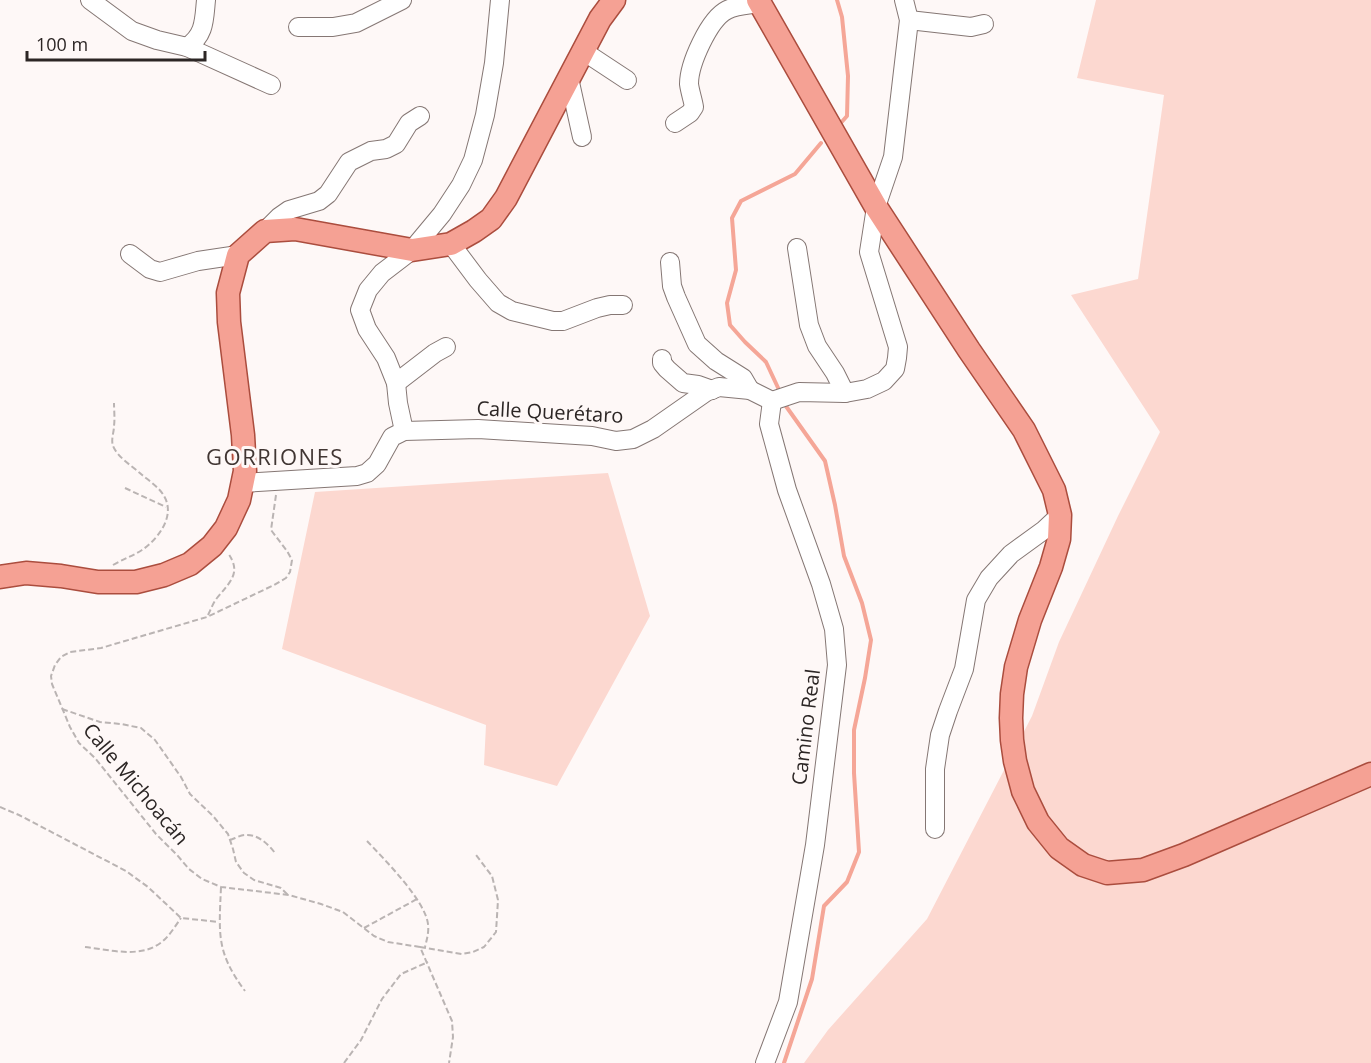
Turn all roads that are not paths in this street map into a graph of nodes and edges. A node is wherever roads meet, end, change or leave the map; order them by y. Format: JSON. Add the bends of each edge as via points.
{"nodes":[{"id":1,"x":90,"y":0,"type":"edge"},
{"id":2,"x":206,"y":0,"type":"edge"},
{"id":3,"x":402,"y":0,"type":"edge"},
{"id":4,"x":500,"y":0,"type":"edge"},
{"id":5,"x":614,"y":0,"type":"edge"},
{"id":6,"x":904,"y":0,"type":"edge"},
{"id":7,"x":759,"y":2,"type":"edge"},
{"id":8,"x":599,"y":9,"type":"edge"},
{"id":9,"x":909,"y":20,"type":"junction"},
{"id":10,"x":984,"y":24,"type":"dead end"},
{"id":11,"x":298,"y":27,"type":"dead end"},
{"id":12,"x":187,"y":47,"type":"junction"},
{"id":13,"x":583,"y":51,"type":"junction"},
{"id":14,"x":570,"y":78,"type":"junction"},
{"id":15,"x":627,"y":80,"type":"dead end"},
{"id":16,"x":271,"y":85,"type":"dead end"},
{"id":17,"x":420,"y":116,"type":"dead end"},
{"id":18,"x":675,"y":123,"type":"dead end"},
{"id":19,"x":582,"y":137,"type":"dead end"},
{"id":20,"x":876,"y":207,"type":"junction"},
{"id":21,"x":265,"y":231,"type":"junction"},
{"id":22,"x":452,"y":244,"type":"junction"},
{"id":23,"x":797,"y":248,"type":"dead end"},
{"id":24,"x":412,"y":250,"type":"junction"},
{"id":25,"x":130,"y":254,"type":"dead end"},
{"id":26,"x":238,"y":255,"type":"junction"},
{"id":27,"x":670,"y":262,"type":"dead end"},
{"id":28,"x":623,"y":305,"type":"dead end"},
{"id":29,"x":446,"y":347,"type":"dead end"},
{"id":30,"x":662,"y":359,"type":"dead end"},
{"id":31,"x":396,"y":383,"type":"junction"},
{"id":32,"x":712,"y":390,"type":"junction"},
{"id":33,"x":750,"y":390,"type":"junction"},
{"id":34,"x":845,"y":393,"type":"junction"},
{"id":35,"x":772,"y":401,"type":"junction"},
{"id":36,"x":404,"y":431,"type":"junction"},
{"id":37,"x":243,"y":483,"type":"junction"},
{"id":38,"x":1060,"y":515,"type":"junction"},
{"id":39,"x":0,"y":578,"type":"edge"},
{"id":40,"x":1371,"y":774,"type":"edge"},
{"id":41,"x":935,"y":829,"type":"dead end"},
{"id":42,"x":765,"y":1063,"type":"edge"}],
"edges":[{"from":1,"to":12,"type":"street","via":[[132,31]]},
{"from":2,"to":12,"type":"street","via":[[201,32]]},
{"from":3,"to":11,"type":"street","via":[[356,23]]},
{"from":4,"to":24,"type":"street","via":[[494,63],[473,160],[448,205]]},
{"from":5,"to":8,"type":"main road"},
{"from":6,"to":9,"type":"street"},
{"from":7,"to":18,"type":"street","via":[[727,10],[703,39],[689,83],[694,108]]},
{"from":7,"to":20,"type":"main road"},
{"from":8,"to":13,"type":"main road"},
{"from":9,"to":10,"type":"street","via":[[971,27]]},
{"from":9,"to":20,"type":"street","via":[[892,156]]},
{"from":12,"to":16,"type":"street"},
{"from":13,"to":14,"type":"main road"},
{"from":13,"to":15,"type":"street"},
{"from":14,"to":19,"type":"street"},
{"from":14,"to":22,"type":"main road","via":[[506,198],[491,219]]},
{"from":17,"to":21,"type":"street","via":[[409,123],[396,144],[349,162],[328,194],[319,201],[289,210]]},
{"from":20,"to":34,"type":"street","via":[[869,252],[898,347],[897,358],[895,369],[884,381]]},
{"from":20,"to":38,"type":"main road","via":[[1024,430],[1054,490]]},
{"from":21,"to":24,"type":"main road","via":[[295,229]]},
{"from":21,"to":26,"type":"main road"},
{"from":22,"to":24,"type":"main road"},
{"from":22,"to":28,"type":"street","via":[[498,303],[512,311],[563,321],[597,308]]},
{"from":23,"to":34,"type":"street","via":[[809,325]]},
{"from":24,"to":31,"type":"street","via":[[382,273],[368,290],[360,310]]},
{"from":25,"to":26,"type":"street","via":[[160,272]]},
{"from":26,"to":37,"type":"main road","via":[[228,293],[243,435]]},
{"from":27,"to":33,"type":"street","via":[[672,286],[697,344],[743,378]]},
{"from":29,"to":31,"type":"street"},
{"from":30,"to":32,"type":"street","via":[[667,369],[683,382]]},
{"from":31,"to":36,"type":"street"},
{"from":32,"to":33,"type":"street","name":"Calle Querétaro"},
{"from":32,"to":36,"type":"street","name":"Calle Querétaro","via":[[633,439],[615,441],[478,429]]},
{"from":33,"to":35,"type":"street","name":"Calle Querétaro"},
{"from":34,"to":35,"type":"street","via":[[799,392]]},
{"from":35,"to":42,"type":"street","name":"Camino Real","via":[[769,424],[834,629],[837,665],[815,845],[788,1002]]},
{"from":36,"to":37,"type":"street","via":[[392,437],[367,473]]},
{"from":37,"to":39,"type":"main road","via":[[239,500],[219,538],[190,564],[164,575],[136,582],[98,582],[26,573]]},
{"from":38,"to":40,"type":"main road","via":[[1059,539],[1051,567],[1016,667],[1011,718],[1015,761],[1023,791],[1038,822],[1059,848],[1083,865],[1107,873],[1143,870]]},
{"from":38,"to":41,"type":"street","via":[[1011,554],[976,600],[964,669],[940,735],[935,769]]}]}
